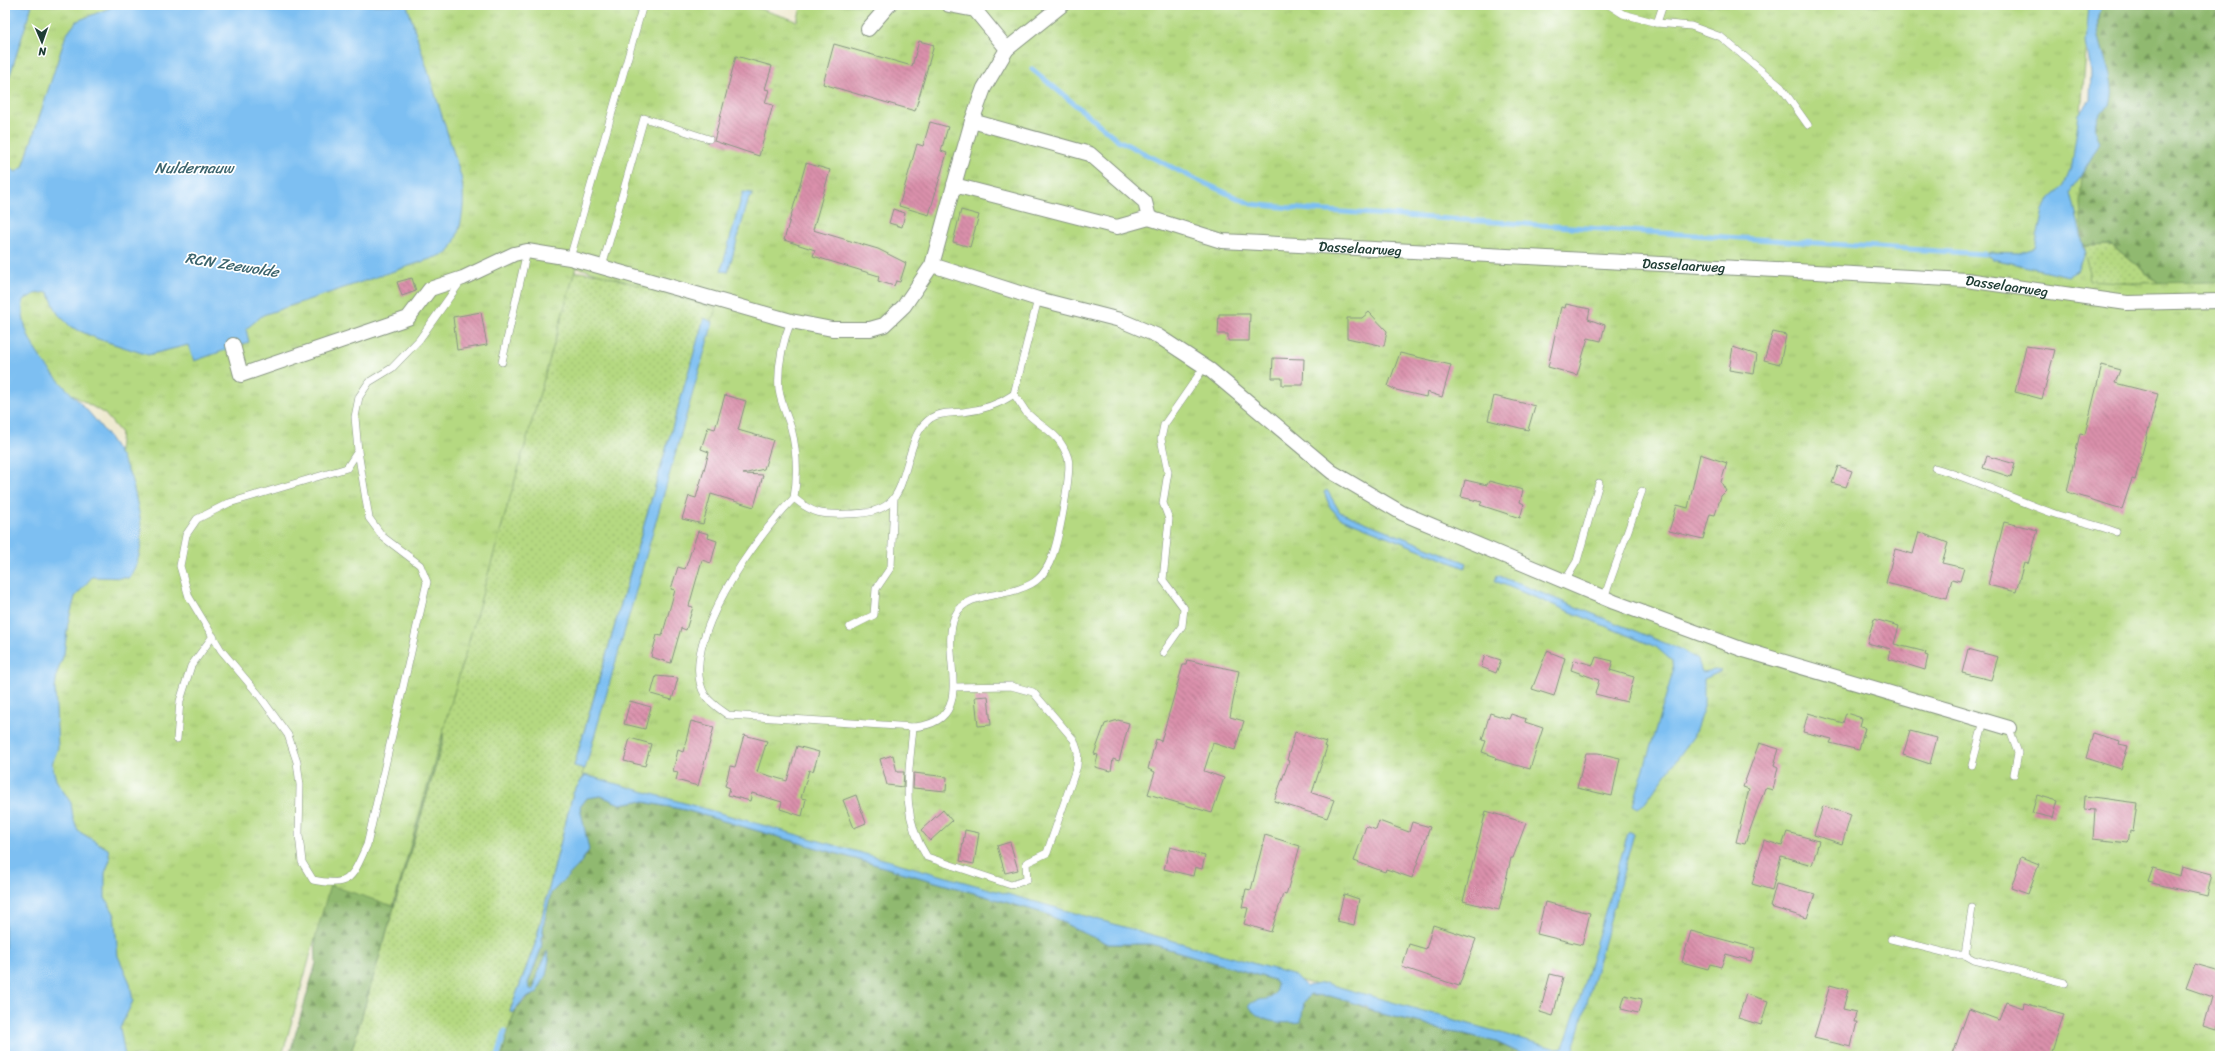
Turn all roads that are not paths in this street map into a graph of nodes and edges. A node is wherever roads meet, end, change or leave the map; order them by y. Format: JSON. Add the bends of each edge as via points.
{"nodes":[{"id":1,"x":643,"y":5,"type":"edge"},
{"id":2,"x":889,"y":5,"type":"edge"},
{"id":3,"x":949,"y":5,"type":"edge"},
{"id":4,"x":1062,"y":5,"type":"edge"},
{"id":5,"x":1609,"y":5,"type":"edge"},
{"id":6,"x":1663,"y":5,"type":"edge"},
{"id":7,"x":1657,"y":23,"type":"junction"},
{"id":8,"x":868,"y":29,"type":"dead end"},
{"id":9,"x":1007,"y":49,"type":"junction"},
{"id":10,"x":972,"y":121,"type":"junction"},
{"id":11,"x":1808,"y":125,"type":"dead end"},
{"id":12,"x":709,"y":139,"type":"dead end"},
{"id":13,"x":954,"y":185,"type":"junction"},
{"id":14,"x":1149,"y":218,"type":"junction"},
{"id":15,"x":527,"y":251,"type":"junction"},
{"id":16,"x":570,"y":258,"type":"junction"},
{"id":17,"x":932,"y":265,"type":"junction"},
{"id":18,"x":602,"y":267,"type":"junction"},
{"id":19,"x":463,"y":278,"type":"junction"},
{"id":20,"x":1038,"y":299,"type":"junction"},
{"id":21,"x":2220,"y":301,"type":"edge"},
{"id":22,"x":791,"y":321,"type":"junction"},
{"id":23,"x":233,"y":345,"type":"dead end"},
{"id":24,"x":502,"y":362,"type":"dead end"},
{"id":25,"x":1205,"y":366,"type":"junction"},
{"id":26,"x":1014,"y":394,"type":"junction"},
{"id":27,"x":358,"y":451,"type":"junction"},
{"id":28,"x":1935,"y":468,"type":"dead end"},
{"id":29,"x":1599,"y":483,"type":"dead end"},
{"id":30,"x":1642,"y":492,"type":"dead end"},
{"id":31,"x":794,"y":498,"type":"junction"},
{"id":32,"x":894,"y":499,"type":"junction"},
{"id":33,"x":2116,"y":532,"type":"dead end"},
{"id":34,"x":1565,"y":581,"type":"junction"},
{"id":35,"x":1604,"y":598,"type":"junction"},
{"id":36,"x":850,"y":627,"type":"dead end"},
{"id":37,"x":212,"y":636,"type":"junction"},
{"id":38,"x":1163,"y":653,"type":"dead end"},
{"id":39,"x":954,"y":687,"type":"junction"},
{"id":40,"x":1984,"y":721,"type":"junction"},
{"id":41,"x":913,"y":727,"type":"junction"},
{"id":42,"x":2009,"y":728,"type":"joint"},
{"id":43,"x":177,"y":739,"type":"dead end"},
{"id":44,"x":1972,"y":765,"type":"dead end"},
{"id":45,"x":2014,"y":774,"type":"dead end"},
{"id":46,"x":1972,"y":908,"type":"dead end"},
{"id":47,"x":1891,"y":939,"type":"dead end"},
{"id":48,"x":1965,"y":955,"type":"junction"},
{"id":49,"x":2065,"y":983,"type":"dead end"}],
"edges":[{"from":1,"to":16,"type":"lane"},
{"from":2,"to":8,"type":"street"},
{"from":3,"to":9,"type":"street","via":[[975,10]]},
{"from":4,"to":9,"type":"street"},
{"from":5,"to":7,"type":"lane","via":[[1623,14]]},
{"from":6,"to":7,"type":"lane"},
{"from":7,"to":11,"type":"lane","via":[[1691,26],[1722,37],[1781,87]]},
{"from":9,"to":10,"type":"street","via":[[984,88]]},
{"from":10,"to":13,"type":"street"},
{"from":10,"to":14,"type":"street","via":[[1090,154],[1145,202]]},
{"from":12,"to":18,"type":"lane","via":[[644,118]]},
{"from":13,"to":14,"type":"street","via":[[1117,227]]},
{"from":13,"to":17,"type":"street"},
{"from":14,"to":21,"type":"street","name":"Dasselaarweg","via":[[1222,240],[1967,280],[2127,303]]},
{"from":15,"to":16,"type":"street"},
{"from":15,"to":19,"type":"street","via":[[514,254]]},
{"from":15,"to":24,"type":"lane"},
{"from":16,"to":18,"type":"street"},
{"from":17,"to":20,"type":"street"},
{"from":17,"to":22,"type":"street","via":[[904,306],[884,325],[870,329],[832,329]]},
{"from":18,"to":22,"type":"street"},
{"from":19,"to":23,"type":"street","via":[[430,289],[408,318],[241,375]]},
{"from":19,"to":27,"type":"lane","via":[[419,340],[392,368],[370,382],[359,397],[355,417]]},
{"from":20,"to":25,"type":"street","via":[[1120,320],[1158,336]]},
{"from":20,"to":26,"type":"lane"},
{"from":22,"to":31,"type":"lane","via":[[782,345],[779,390],[796,449]]},
{"from":25,"to":34,"type":"street","via":[[1332,472],[1402,513]]},
{"from":25,"to":38,"type":"lane","via":[[1164,425],[1160,439],[1168,472],[1164,503],[1169,519],[1164,580],[1184,608],[1182,626]]},
{"from":26,"to":32,"type":"lane","via":[[1002,402],[932,417],[916,437]]},
{"from":26,"to":39,"type":"lane","via":[[1027,412],[1058,438],[1069,459],[1067,489],[1052,558],[1038,579],[1019,589],[963,604],[955,615],[949,636]]},
{"from":27,"to":37,"type":"lane","via":[[347,468],[229,503],[197,519],[186,535],[180,566],[189,597]]},
{"from":27,"to":37,"type":"lane","via":[[369,518],[383,537],[420,565],[427,582],[367,845],[355,870],[346,881],[332,884],[313,880],[302,862],[298,762],[288,735]]},
{"from":28,"to":33,"type":"lane","via":[[1967,478],[2058,515],[2086,521]]},
{"from":29,"to":34,"type":"lane","via":[[1577,561]]},
{"from":30,"to":35,"type":"lane"},
{"from":31,"to":32,"type":"lane","via":[[810,511],[841,514],[881,510]]},
{"from":31,"to":41,"type":"lane","via":[[762,535],[733,576],[717,607],[700,656],[700,680],[705,696],[728,715]]},
{"from":32,"to":36,"type":"lane","via":[[891,567],[876,589],[874,615]]},
{"from":34,"to":35,"type":"street"},
{"from":35,"to":40,"type":"street","via":[[1744,650]]},
{"from":37,"to":43,"type":"lane","via":[[190,666],[180,701]]},
{"from":39,"to":41,"type":"lane","via":[[952,703],[941,716],[925,726]]},
{"from":39,"to":41,"type":"lane","via":[[1011,686],[1033,692],[1074,740],[1078,752],[1077,766],[1070,787],[1047,853],[1026,863],[1027,880],[1011,885],[927,857],[913,831],[907,800]]},
{"from":40,"to":42,"type":"street"},
{"from":40,"to":44,"type":"lane"},
{"from":42,"to":45,"type":"lane","via":[[2018,753]]},
{"from":46,"to":48,"type":"lane"},
{"from":47,"to":48,"type":"lane","via":[[1955,956]]},
{"from":48,"to":49,"type":"lane","via":[[1974,960]]}]}
